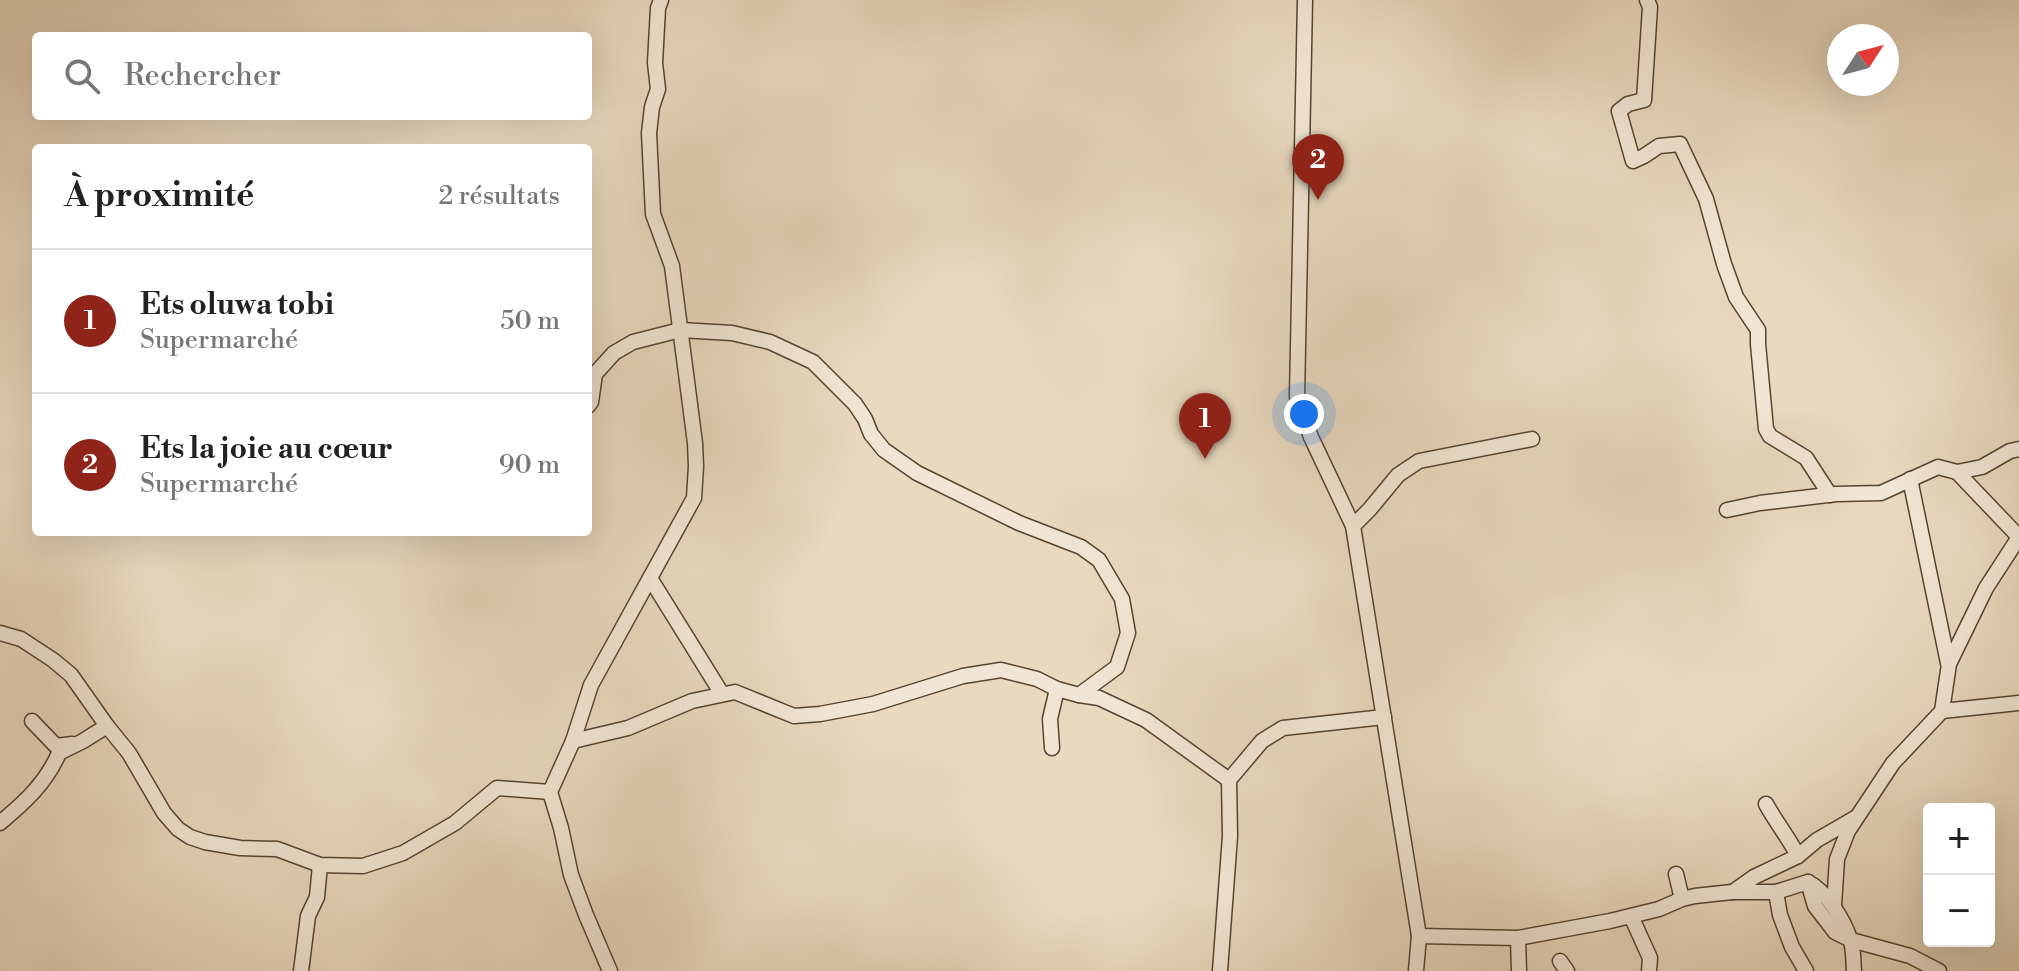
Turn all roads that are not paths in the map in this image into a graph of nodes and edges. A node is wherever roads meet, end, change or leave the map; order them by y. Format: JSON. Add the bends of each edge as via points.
{"nodes":[{"id":1,"x":661,"y":0,"type":"edge"},
{"id":2,"x":1305,"y":0,"type":"edge"},
{"id":3,"x":1647,"y":0,"type":"edge"},
{"id":4,"x":680,"y":330,"type":"junction"},
{"id":5,"x":592,"y":395,"type":"edge"},
{"id":6,"x":1532,"y":439,"type":"dead end"},
{"id":7,"x":2019,"y":449,"type":"edge"},
{"id":8,"x":1957,"y":472,"type":"junction"},
{"id":9,"x":1910,"y":479,"type":"junction"},
{"id":10,"x":1830,"y":495,"type":"junction"},
{"id":11,"x":1727,"y":510,"type":"dead end"},
{"id":12,"x":1353,"y":526,"type":"junction"},
{"id":13,"x":2019,"y":537,"type":"edge"},
{"id":14,"x":650,"y":578,"type":"junction"},
{"id":15,"x":0,"y":633,"type":"edge"},
{"id":16,"x":1949,"y":664,"type":"junction"},
{"id":17,"x":1057,"y":689,"type":"junction"},
{"id":18,"x":722,"y":694,"type":"junction"},
{"id":19,"x":1079,"y":695,"type":"junction"},
{"id":20,"x":2019,"y":703,"type":"edge"},
{"id":21,"x":1942,"y":711,"type":"junction"},
{"id":22,"x":1384,"y":717,"type":"junction"},
{"id":23,"x":32,"y":721,"type":"dead end"},
{"id":24,"x":107,"y":726,"type":"junction"},
{"id":25,"x":573,"y":741,"type":"junction"},
{"id":26,"x":74,"y":744,"type":"junction"},
{"id":27,"x":1052,"y":748,"type":"dead end"},
{"id":28,"x":1229,"y":780,"type":"junction"},
{"id":29,"x":550,"y":792,"type":"junction"},
{"id":30,"x":1766,"y":804,"type":"dead end"},
{"id":31,"x":1855,"y":818,"type":"junction"},
{"id":32,"x":1,"y":819,"type":"edge"},
{"id":33,"x":1798,"y":856,"type":"junction"},
{"id":34,"x":1837,"y":859,"type":"junction"},
{"id":35,"x":320,"y":865,"type":"junction"},
{"id":36,"x":1676,"y":874,"type":"dead end"},
{"id":37,"x":1811,"y":884,"type":"junction"},
{"id":38,"x":1732,"y":892,"type":"junction"},
{"id":39,"x":1776,"y":892,"type":"junction"},
{"id":40,"x":1682,"y":899,"type":"junction"},
{"id":41,"x":1834,"y":906,"type":"junction"},
{"id":42,"x":1631,"y":916,"type":"junction"},
{"id":43,"x":1419,"y":936,"type":"junction"},
{"id":44,"x":1518,"y":938,"type":"junction"},
{"id":45,"x":1851,"y":940,"type":"junction"},
{"id":46,"x":301,"y":971,"type":"edge"},
{"id":47,"x":610,"y":971,"type":"edge"},
{"id":48,"x":1220,"y":971,"type":"edge"},
{"id":49,"x":1416,"y":971,"type":"edge"},
{"id":50,"x":1519,"y":971,"type":"edge"},
{"id":51,"x":1649,"y":971,"type":"edge"},
{"id":52,"x":1806,"y":971,"type":"edge"},
{"id":53,"x":1854,"y":971,"type":"edge"},
{"id":54,"x":1939,"y":971,"type":"edge"}],
"edges":[{"from":1,"to":4,"type":"street","via":[[658,89],[649,133],[652,199],[672,266]]},
{"from":2,"to":12,"type":"street","via":[[1297,397]]},
{"from":3,"to":10,"type":"street","via":[[1644,100],[1619,111],[1633,161],[1659,146],[1680,144],[1706,199],[1736,297],[1758,330],[1766,429],[1806,458]]},
{"from":4,"to":5,"type":"street","via":[[633,342],[614,353],[595,374]]},
{"from":4,"to":14,"type":"street","via":[[695,443],[694,498]]},
{"from":4,"to":19,"type":"street","via":[[770,342],[813,362],[855,404],[871,434],[895,458],[970,500],[1081,547],[1099,560],[1122,599],[1128,633],[1117,667]]},
{"from":6,"to":12,"type":"street","via":[[1419,461],[1398,475]]},
{"from":7,"to":8,"type":"street","via":[[1982,467]]},
{"from":8,"to":9,"type":"street","via":[[1938,467]]},
{"from":8,"to":13,"type":"street"},
{"from":9,"to":10,"type":"street","via":[[1881,493]]},
{"from":9,"to":16,"type":"street"},
{"from":10,"to":11,"type":"street"},
{"from":12,"to":22,"type":"street"},
{"from":13,"to":16,"type":"street","via":[[1986,588]]},
{"from":14,"to":18,"type":"street"},
{"from":14,"to":25,"type":"street","via":[[591,685]]},
{"from":15,"to":24,"type":"street","via":[[21,639],[71,675]]},
{"from":16,"to":21,"type":"street"},
{"from":17,"to":18,"type":"street","via":[[1001,670],[873,704],[794,716],[735,692]]},
{"from":17,"to":19,"type":"street"},
{"from":17,"to":27,"type":"street","via":[[1050,719]]},
{"from":18,"to":25,"type":"street","via":[[628,728]]},
{"from":19,"to":28,"type":"street","via":[[1099,698],[1146,720]]},
{"from":20,"to":21,"type":"street"},
{"from":21,"to":31,"type":"street","via":[[1893,763]]},
{"from":22,"to":28,"type":"street","via":[[1283,728],[1262,741]]},
{"from":22,"to":43,"type":"street"},
{"from":23,"to":26,"type":"street","via":[[56,746]]},
{"from":24,"to":26,"type":"street"},
{"from":24,"to":35,"type":"street","via":[[164,813],[190,837],[240,848],[277,849]]},
{"from":25,"to":29,"type":"street"},
{"from":26,"to":32,"type":"street","via":[[59,753],[32,795]]},
{"from":28,"to":48,"type":"street"},
{"from":29,"to":35,"type":"street","via":[[497,788],[455,823],[403,853],[363,866]]},
{"from":29,"to":47,"type":"street","via":[[571,875]]},
{"from":30,"to":33,"type":"street"},
{"from":31,"to":33,"type":"street"},
{"from":31,"to":34,"type":"street"},
{"from":33,"to":38,"type":"street"},
{"from":34,"to":37,"type":"street"},
{"from":34,"to":41,"type":"street"},
{"from":35,"to":46,"type":"street"},
{"from":36,"to":40,"type":"street"},
{"from":37,"to":39,"type":"street"},
{"from":37,"to":41,"type":"street"},
{"from":37,"to":45,"type":"street","via":[[1824,919]]},
{"from":38,"to":39,"type":"street"},
{"from":38,"to":40,"type":"street"},
{"from":39,"to":52,"type":"street","via":[[1792,947]]},
{"from":40,"to":42,"type":"street"},
{"from":41,"to":45,"type":"street"},
{"from":42,"to":44,"type":"street"},
{"from":42,"to":51,"type":"street","via":[[1650,958]]},
{"from":43,"to":44,"type":"street"},
{"from":43,"to":49,"type":"street"},
{"from":44,"to":50,"type":"street"},
{"from":45,"to":53,"type":"street"},
{"from":45,"to":54,"type":"street","via":[[1910,956]]}]}
